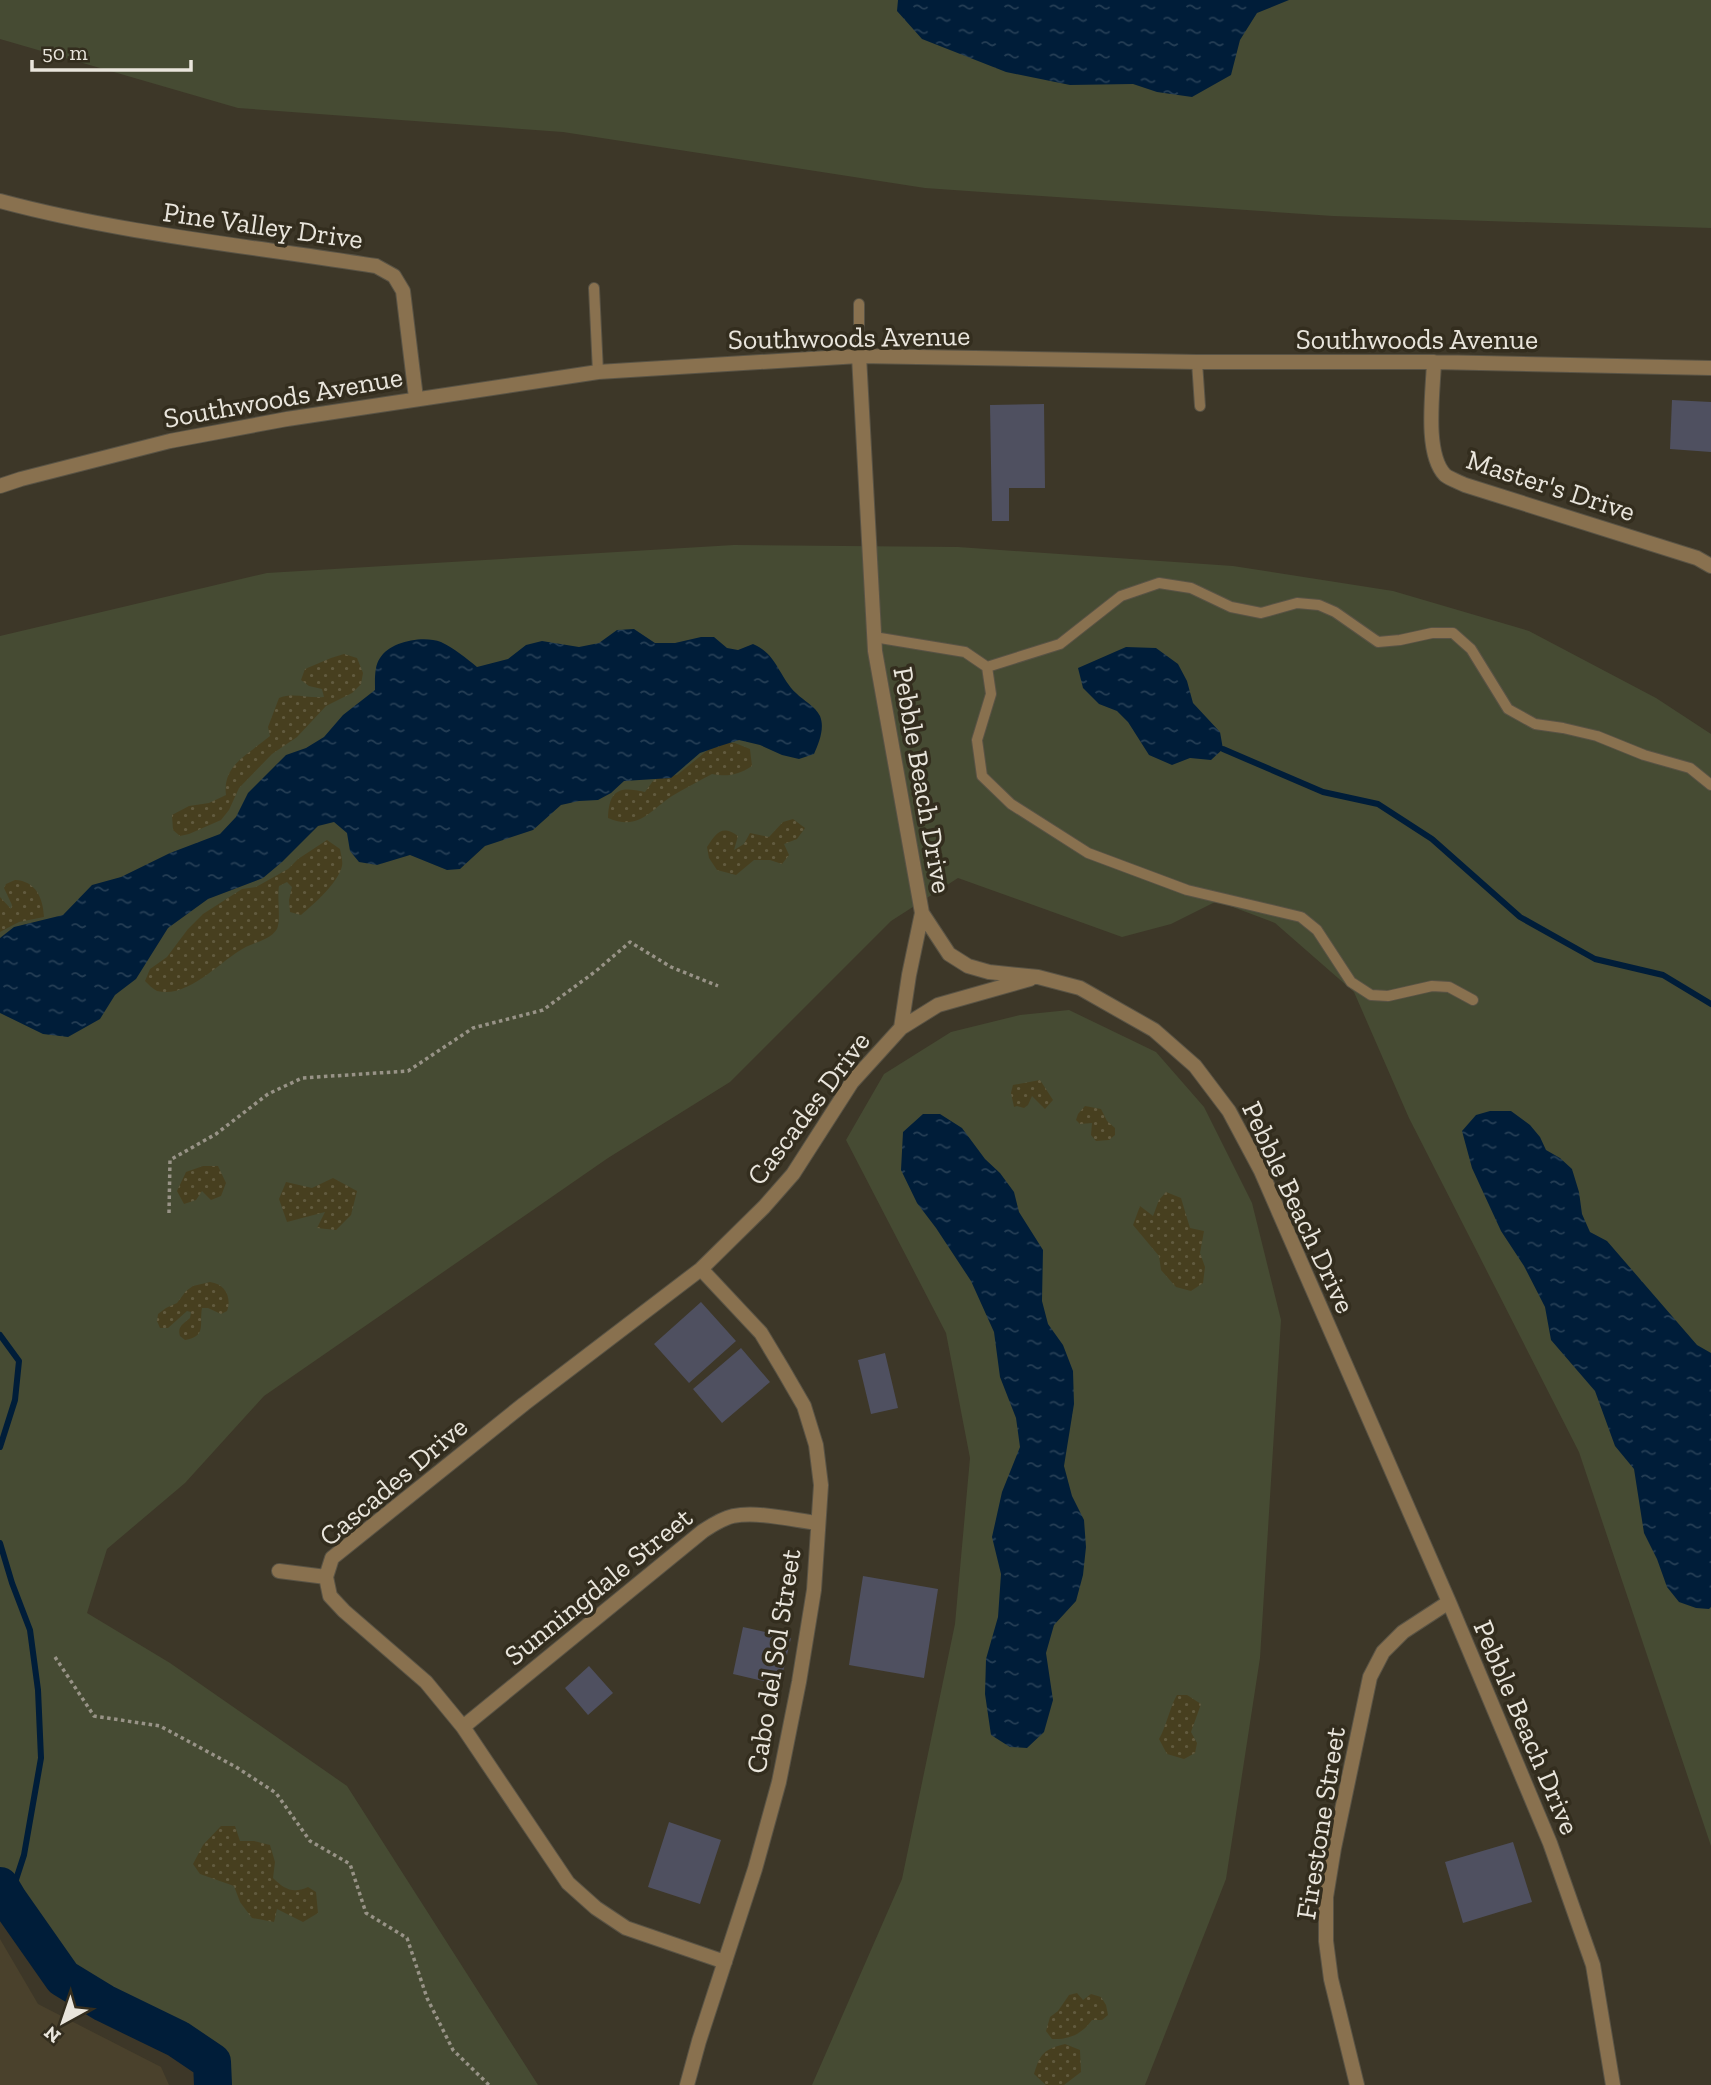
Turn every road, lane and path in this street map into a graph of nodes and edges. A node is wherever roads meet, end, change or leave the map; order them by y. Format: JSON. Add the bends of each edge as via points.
{"nodes":[{"id":1,"x":0,"y":201,"type":"edge"},
{"id":2,"x":594,"y":288,"type":"dead end"},
{"id":3,"x":859,"y":304,"type":"dead end"},
{"id":4,"x":859,"y":356,"type":"junction"},
{"id":5,"x":1197,"y":362,"type":"junction"},
{"id":6,"x":1434,"y":362,"type":"junction"},
{"id":7,"x":1711,"y":368,"type":"edge"},
{"id":8,"x":598,"y":372,"type":"junction"},
{"id":9,"x":416,"y":398,"type":"junction"},
{"id":10,"x":1200,"y":406,"type":"dead end"},
{"id":11,"x":0,"y":486,"type":"edge"},
{"id":12,"x":1711,"y":566,"type":"edge"},
{"id":13,"x":874,"y":637,"type":"junction"},
{"id":14,"x":987,"y":667,"type":"junction"},
{"id":15,"x":1711,"y":786,"type":"edge"},
{"id":16,"x":922,"y":914,"type":"junction"},
{"id":17,"x":1038,"y":977,"type":"junction"},
{"id":18,"x":718,"y":986,"type":"dead end"},
{"id":19,"x":1473,"y":1000,"type":"dead end"},
{"id":20,"x":901,"y":1028,"type":"junction"},
{"id":21,"x":169,"y":1213,"type":"dead end"},
{"id":22,"x":701,"y":1269,"type":"junction"},
{"id":23,"x":818,"y":1522,"type":"junction"},
{"id":24,"x":279,"y":1571,"type":"dead end"},
{"id":25,"x":326,"y":1577,"type":"junction"},
{"id":26,"x":1449,"y":1602,"type":"junction"},
{"id":27,"x":55,"y":1657,"type":"dead end"},
{"id":28,"x":463,"y":1727,"type":"junction"},
{"id":29,"x":725,"y":1962,"type":"junction"},
{"id":30,"x":489,"y":2085,"type":"edge"},
{"id":31,"x":687,"y":2085,"type":"edge"},
{"id":32,"x":1357,"y":2085,"type":"edge"},
{"id":33,"x":1613,"y":2085,"type":"edge"}],
"edges":[{"from":1,"to":9,"type":"street","name":"Pine Valley Drive","via":[[128,230],[376,266],[394,276],[402,291]]},
{"from":2,"to":8,"type":"lane"},
{"from":3,"to":4,"type":"lane"},
{"from":4,"to":5,"type":"street","name":"Southwoods Avenue"},
{"from":4,"to":8,"type":"street","name":"Southwoods Avenue"},
{"from":4,"to":13,"type":"street","name":"Pebble Beach Drive"},
{"from":5,"to":6,"type":"street","name":"Southwoods Avenue"},
{"from":5,"to":10,"type":"lane"},
{"from":6,"to":7,"type":"street","name":"Southwoods Avenue"},
{"from":6,"to":12,"type":"street","name":"Master's Drive","via":[[1432,442],[1446,476]]},
{"from":8,"to":9,"type":"street","name":"Southwoods Avenue"},
{"from":9,"to":11,"type":"street","name":"Southwoods Avenue","via":[[170,441]]},
{"from":13,"to":14,"type":"lane","via":[[965,652]]},
{"from":13,"to":16,"type":"street","name":"Pebble Beach Drive"},
{"from":14,"to":15,"type":"lane","via":[[1060,644],[1121,596],[1159,583],[1191,588],[1231,607],[1261,614],[1297,603],[1319,605],[1378,642],[1453,633],[1471,649],[1508,709],[1535,724],[1597,736],[1689,768]]},
{"from":14,"to":19,"type":"lane","via":[[991,694],[977,740],[982,776],[1011,804],[1088,853],[1187,890],[1301,917],[1317,930],[1351,982],[1371,995],[1432,986],[1449,987]]},
{"from":16,"to":17,"type":"street","name":"Pebble Beach Drive","via":[[949,954],[968,965]]},
{"from":16,"to":20,"type":"street"},
{"from":17,"to":20,"type":"street","name":"Cascades Drive","via":[[938,1004]]},
{"from":17,"to":26,"type":"street","name":"Pebble Beach Drive","via":[[1080,988],[1154,1030],[1195,1066],[1229,1111],[1261,1171]]},
{"from":18,"to":21,"type":"path","via":[[671,967],[630,942],[543,1010],[473,1028],[408,1071],[302,1078],[268,1094],[216,1134],[170,1160]]},
{"from":20,"to":22,"type":"street","name":"Cascades Drive","via":[[852,1082],[793,1174]]},
{"from":22,"to":23,"type":"street","name":"Cabo del Sol Street","via":[[761,1333],[804,1406],[820,1471]]},
{"from":22,"to":25,"type":"street","name":"Cascades Drive","via":[[332,1558]]},
{"from":23,"to":28,"type":"street","name":"Sunningdale Street","via":[[734,1516],[703,1531]]},
{"from":23,"to":29,"type":"street","name":"Cabo del Sol Street","via":[[814,1590],[779,1782]]},
{"from":24,"to":25,"type":"street"},
{"from":25,"to":28,"type":"street","name":"Cascades Drive","via":[[330,1596],[426,1682]]},
{"from":26,"to":32,"type":"street","name":"Firestone Street","via":[[1403,1632],[1383,1652],[1370,1677],[1334,1848],[1326,1897],[1326,1941]]},
{"from":26,"to":33,"type":"street","name":"Pebble Beach Drive","via":[[1550,1843],[1593,1965]]},
{"from":27,"to":30,"type":"path","via":[[94,1716],[160,1726],[236,1767],[276,1793],[310,1841],[350,1864],[366,1913],[407,1938],[427,1998],[453,2050]]},
{"from":28,"to":29,"type":"street","name":"Cascades Drive","via":[[568,1883],[626,1928]]},
{"from":29,"to":31,"type":"street","name":"Cabo del Sol Street"}]}
